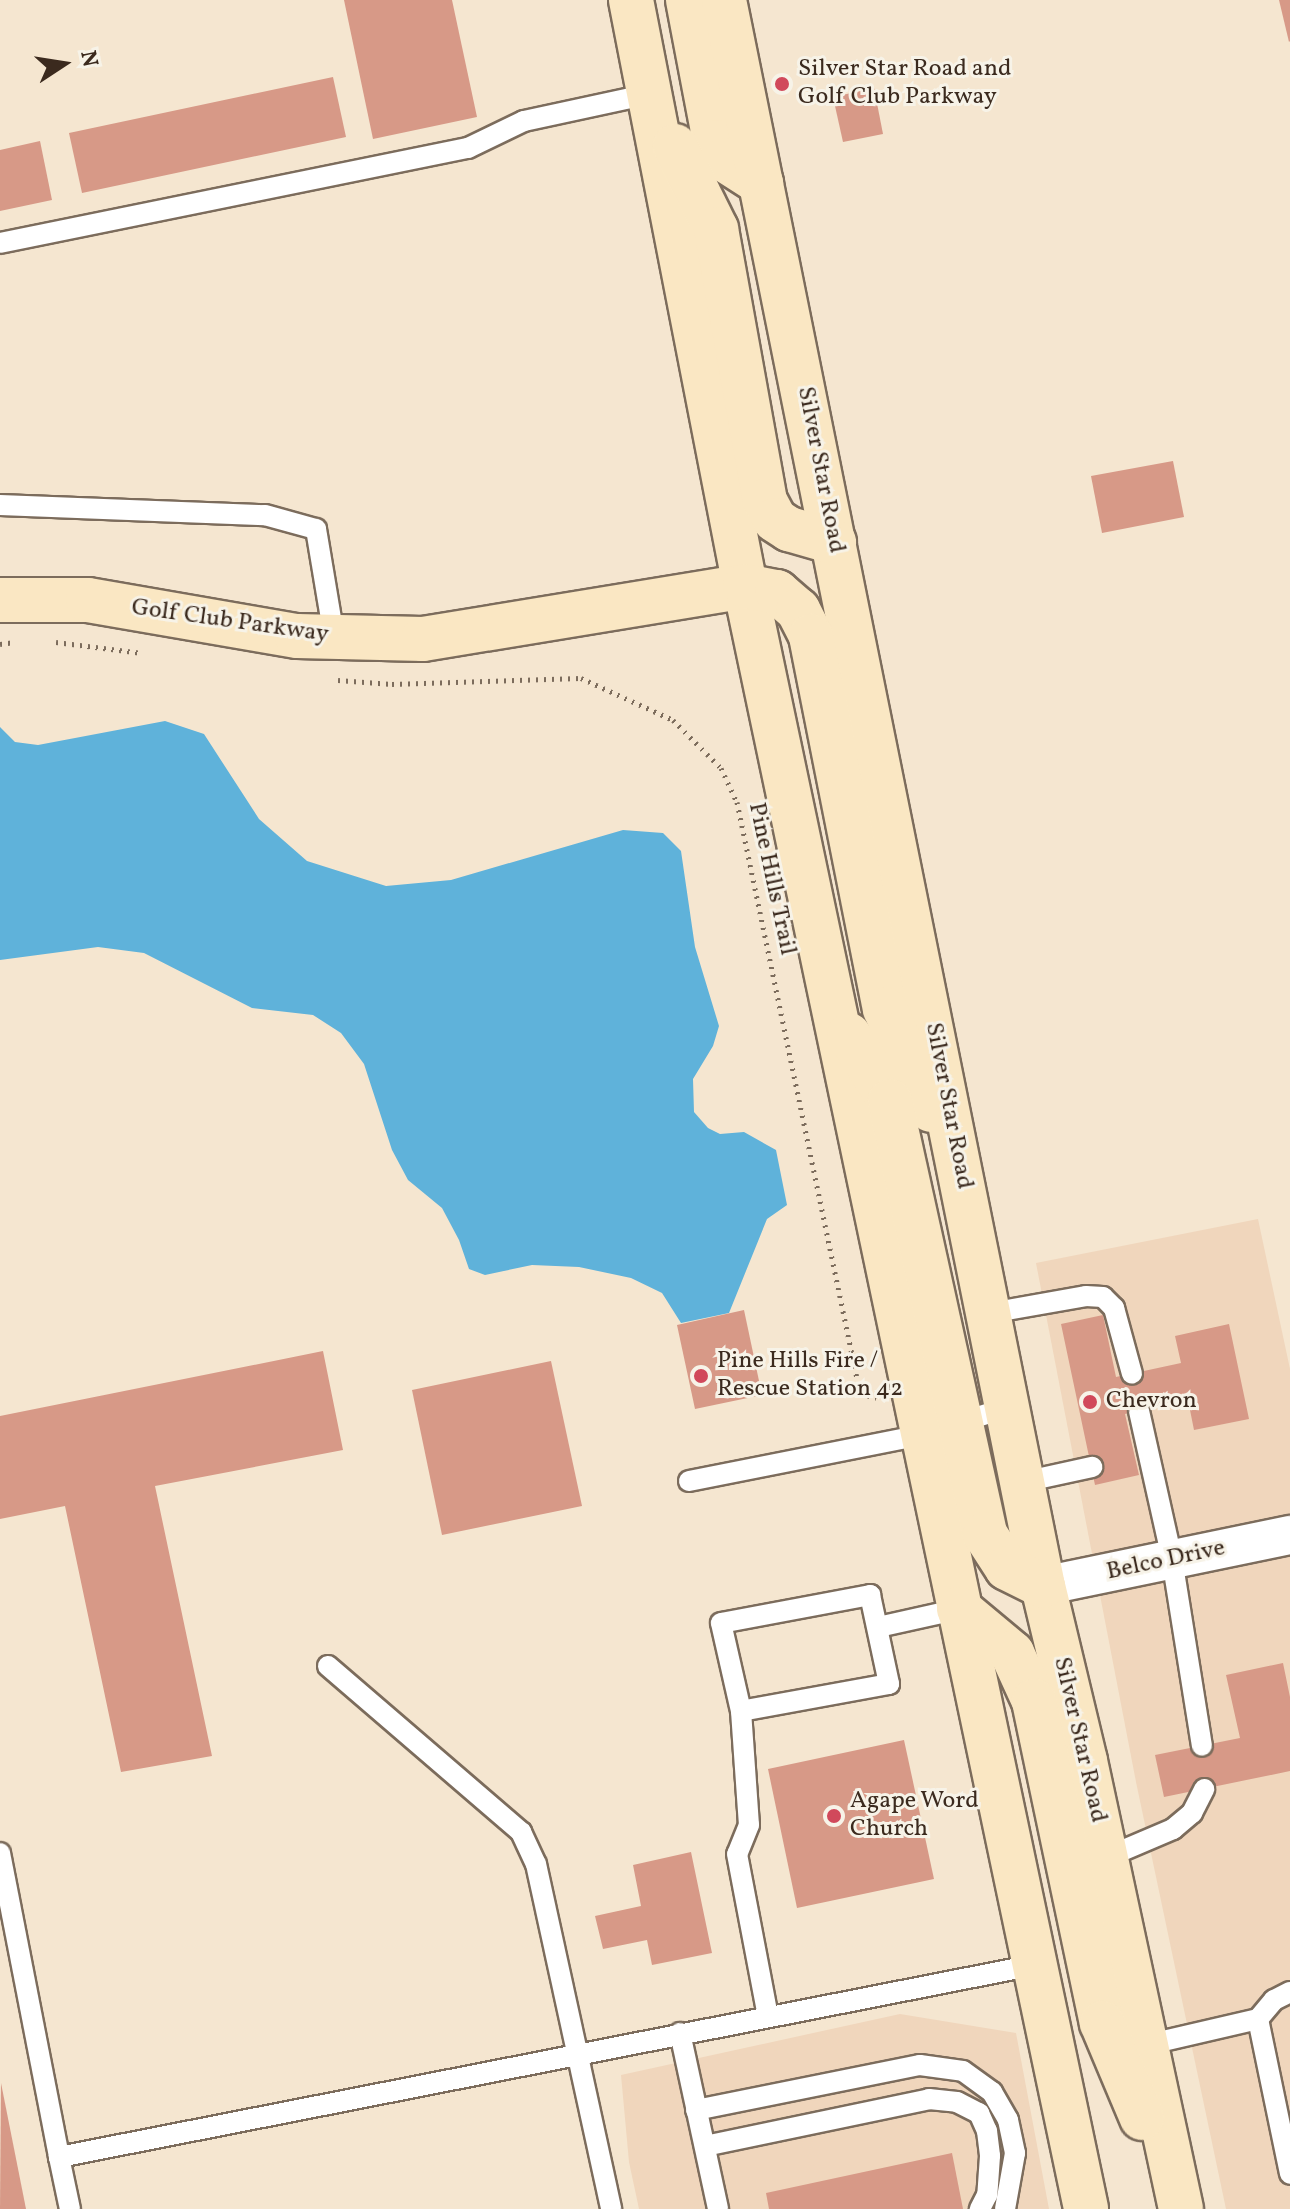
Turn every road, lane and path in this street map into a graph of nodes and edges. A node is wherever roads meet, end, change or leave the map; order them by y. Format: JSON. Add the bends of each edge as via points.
{"nodes":[{"id":1,"x":631,"y":0,"type":"edge"},
{"id":2,"x":688,"y":0,"type":"edge"},
{"id":3,"x":724,"y":0,"type":"edge"},
{"id":4,"x":649,"y":94,"type":"junction"},
{"id":5,"x":761,"y":183,"type":"junction"},
{"id":6,"x":0,"y":243,"type":"edge"},
{"id":7,"x":0,"y":505,"type":"edge"},
{"id":8,"x":834,"y":542,"type":"junction"},
{"id":9,"x":745,"y":586,"type":"junction"},
{"id":10,"x":0,"y":600,"type":"edge"},
{"id":11,"x":22,"y":641,"type":"dead end"},
{"id":12,"x":48,"y":641,"type":"dead end"},
{"id":13,"x":0,"y":644,"type":"edge"},
{"id":14,"x":158,"y":654,"type":"dead end"},
{"id":15,"x":333,"y":658,"type":"junction"},
{"id":16,"x":962,"y":1179,"type":"junction"},
{"id":17,"x":990,"y":1313,"type":"junction"},
{"id":18,"x":1132,"y":1374,"type":"dead end"},
{"id":19,"x":877,"y":1398,"type":"dead end"},
{"id":20,"x":1008,"y":1407,"type":"junction"},
{"id":21,"x":1139,"y":1411,"type":"dead end"},
{"id":22,"x":940,"y":1429,"type":"junction"},
{"id":23,"x":1092,"y":1467,"type":"dead end"},
{"id":24,"x":689,"y":1481,"type":"dead end"},
{"id":25,"x":1023,"y":1482,"type":"junction"},
{"id":26,"x":1290,"y":1535,"type":"edge"},
{"id":27,"x":1172,"y":1559,"type":"junction"},
{"id":28,"x":1043,"y":1586,"type":"junction"},
{"id":29,"x":959,"y":1609,"type":"junction"},
{"id":30,"x":878,"y":1627,"type":"junction"},
{"id":31,"x":328,"y":1666,"type":"dead end"},
{"id":32,"x":741,"y":1711,"type":"junction"},
{"id":33,"x":1202,"y":1746,"type":"dead end"},
{"id":34,"x":1204,"y":1789,"type":"dead end"},
{"id":35,"x":0,"y":1853,"type":"edge"},
{"id":36,"x":1105,"y":1858,"type":"junction"},
{"id":37,"x":1034,"y":1965,"type":"junction"},
{"id":38,"x":1290,"y":1992,"type":"edge"},
{"id":39,"x":768,"y":2016,"type":"junction"},
{"id":40,"x":1258,"y":2019,"type":"junction"},
{"id":41,"x":680,"y":2033,"type":"junction"},
{"id":42,"x":1146,"y":2045,"type":"junction"},
{"id":43,"x":576,"y":2054,"type":"junction"},
{"id":44,"x":696,"y":2110,"type":"junction"},
{"id":45,"x":705,"y":2146,"type":"junction"},
{"id":46,"x":59,"y":2157,"type":"junction"},
{"id":47,"x":1290,"y":2174,"type":"edge"},
{"id":48,"x":70,"y":2209,"type":"edge"},
{"id":49,"x":611,"y":2209,"type":"edge"},
{"id":50,"x":718,"y":2209,"type":"edge"},
{"id":51,"x":980,"y":2209,"type":"edge"},
{"id":52,"x":1005,"y":2209,"type":"edge"},
{"id":53,"x":1086,"y":2209,"type":"edge"},
{"id":54,"x":1181,"y":2209,"type":"edge"}],
"edges":[{"from":1,"to":4,"type":"main road"},
{"from":2,"to":5,"type":"main road","via":[[715,142],[725,160]]},
{"from":3,"to":5,"type":"main road","name":"Silver Star Road"},
{"from":4,"to":6,"type":"lane","via":[[524,121],[468,148]]},
{"from":4,"to":8,"type":"main road","via":[[716,229],[765,501],[775,520],[789,529]]},
{"from":4,"to":9,"type":"main road"},
{"from":5,"to":8,"type":"main road","name":"Silver Star Road"},
{"from":7,"to":15,"type":"lane","via":[[265,515],[316,529]]},
{"from":8,"to":16,"type":"main road","name":"Silver Star Road"},
{"from":9,"to":15,"type":"main road","name":"Golf Club Parkway"},
{"from":9,"to":16,"type":"main road","via":[[777,592],[798,610],[811,636],[885,1009]]},
{"from":9,"to":22,"type":"main road","via":[[833,1009],[890,1101]]},
{"from":10,"to":15,"type":"main road","name":"Golf Club Parkway","via":[[88,600],[297,636]]},
{"from":11,"to":13,"type":"path"},
{"from":12,"to":14,"type":"path"},
{"from":15,"to":19,"type":"path","name":"Pine Hills Trail","via":[[392,684],[581,678],[673,720],[721,768],[737,802],[860,1393]]},
{"from":16,"to":17,"type":"main road","name":"Silver Star Road"},
{"from":17,"to":18,"type":"lane","via":[[1103,1297],[1114,1308]]},
{"from":17,"to":20,"type":"main road","name":"Silver Star Road"},
{"from":20,"to":22,"type":"lane"},
{"from":20,"to":25,"type":"main road","name":"Silver Star Road"},
{"from":21,"to":27,"type":"lane","via":[[1142,1457]]},
{"from":22,"to":24,"type":"lane"},
{"from":22,"to":28,"type":"main road","via":[[985,1534],[1007,1568]]},
{"from":22,"to":29,"type":"main road"},
{"from":23,"to":25,"type":"lane"},
{"from":25,"to":28,"type":"main road","name":"Silver Star Road"},
{"from":26,"to":27,"type":"street","name":"Belco Drive"},
{"from":27,"to":28,"type":"street","name":"Belco Drive"},
{"from":27,"to":33,"type":"lane"},
{"from":28,"to":36,"type":"main road","name":"Silver Star Road"},
{"from":29,"to":30,"type":"lane"},
{"from":29,"to":37,"type":"main road"},
{"from":29,"to":54,"type":"main road","via":[[1012,1653],[1034,1701],[1102,2023]]},
{"from":30,"to":32,"type":"lane","via":[[889,1684]]},
{"from":30,"to":32,"type":"lane","via":[[870,1595],[721,1623]]},
{"from":31,"to":43,"type":"lane","via":[[521,1832],[536,1864]]},
{"from":32,"to":39,"type":"lane","via":[[749,1825],[737,1854]]},
{"from":34,"to":36,"type":"lane","via":[[1192,1813],[1173,1829]]},
{"from":35,"to":46,"type":"lane"},
{"from":36,"to":42,"type":"main road","name":"Silver Star Road"},
{"from":37,"to":39,"type":"lane"},
{"from":37,"to":53,"type":"main road"},
{"from":38,"to":40,"type":"lane","via":[[1274,2000]]},
{"from":39,"to":41,"type":"lane"},
{"from":40,"to":42,"type":"lane"},
{"from":40,"to":47,"type":"lane"},
{"from":41,"to":43,"type":"lane"},
{"from":41,"to":44,"type":"lane"},
{"from":42,"to":54,"type":"main road","name":"Silver Star Road"},
{"from":43,"to":46,"type":"lane"},
{"from":43,"to":49,"type":"lane"},
{"from":44,"to":45,"type":"lane"},
{"from":44,"to":52,"type":"lane","via":[[920,2065],[963,2071],[992,2092],[1008,2120],[1015,2153]]},
{"from":45,"to":50,"type":"lane"},
{"from":45,"to":51,"type":"lane","via":[[929,2099],[957,2102],[979,2113],[987,2131],[987,2195]]},
{"from":46,"to":48,"type":"lane"}]}
